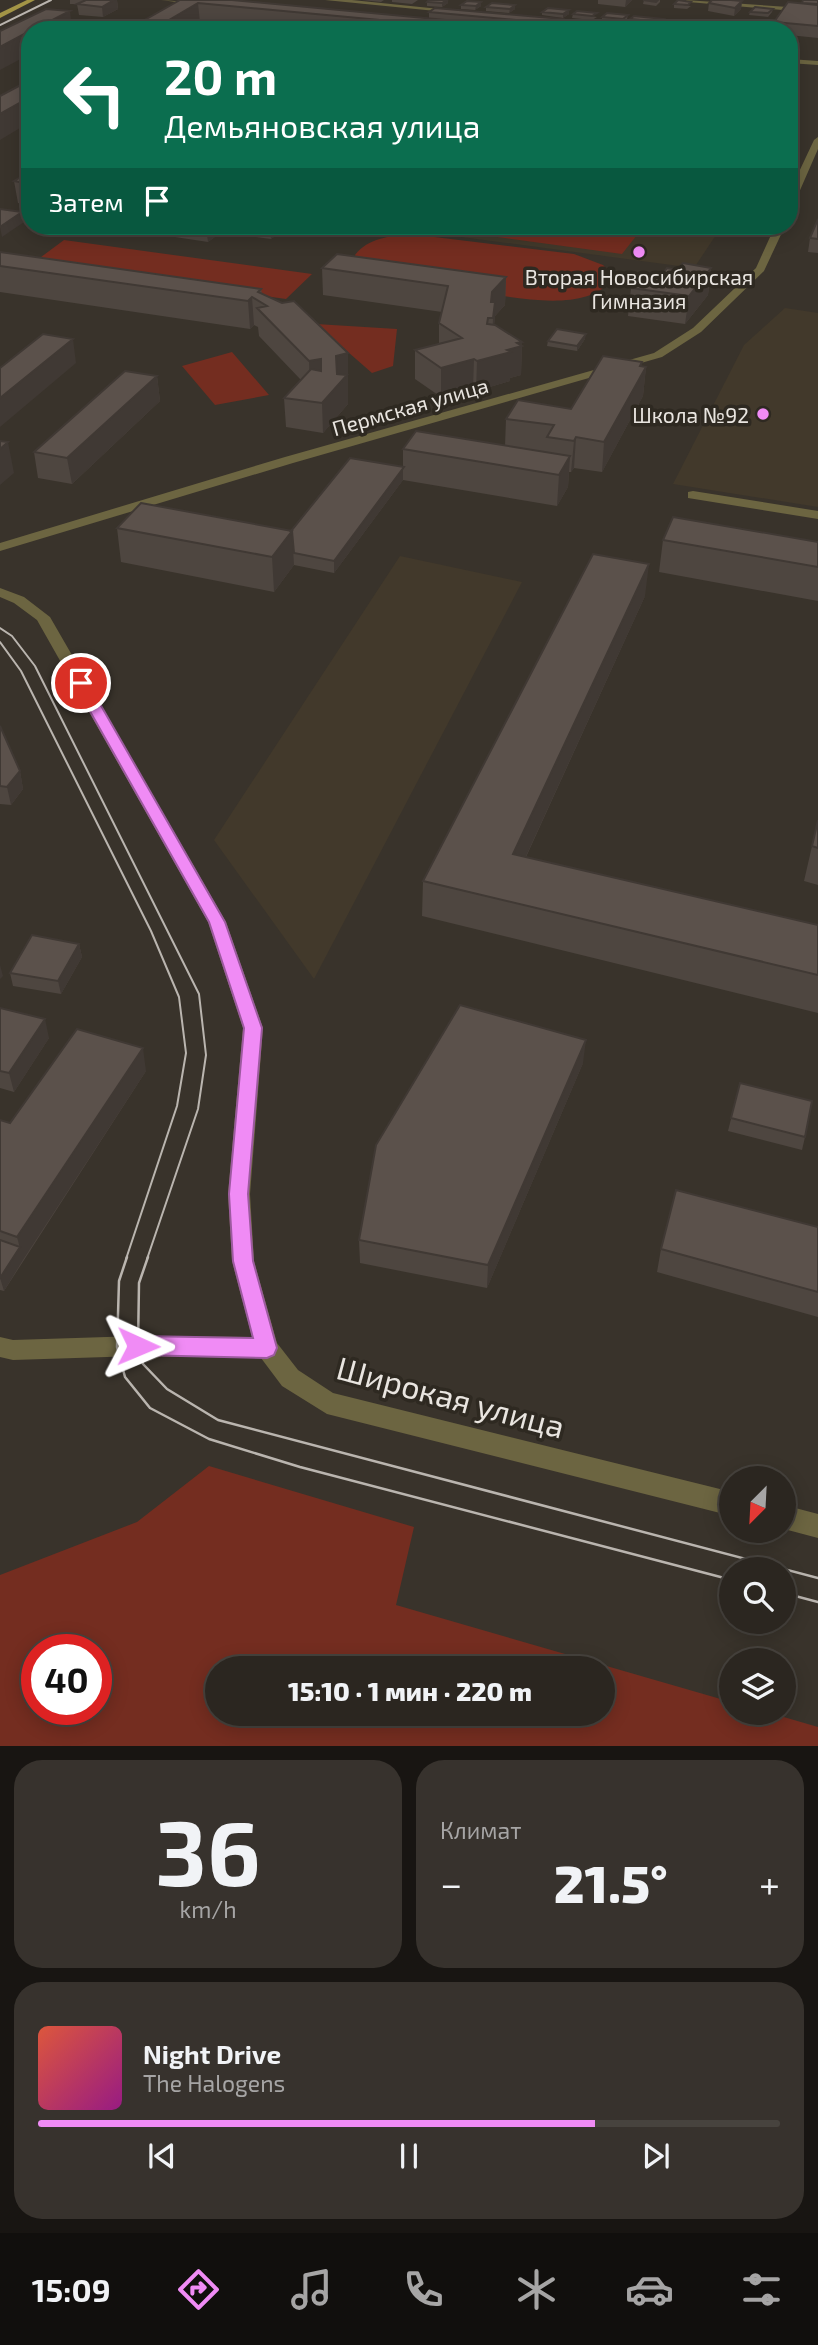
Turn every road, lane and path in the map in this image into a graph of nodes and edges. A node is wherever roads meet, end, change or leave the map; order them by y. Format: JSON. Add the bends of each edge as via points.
{"nodes":[{"id":1,"x":32,"y":0,"type":"edge"},
{"id":2,"x":164,"y":0,"type":"edge"},
{"id":3,"x":328,"y":0,"type":"edge"},
{"id":4,"x":688,"y":0,"type":"edge"},
{"id":5,"x":202,"y":4,"type":"edge"},
{"id":6,"x":818,"y":11,"type":"edge"},
{"id":7,"x":463,"y":12,"type":"edge"},
{"id":8,"x":0,"y":16,"type":"edge"},
{"id":9,"x":530,"y":18,"type":"edge"},
{"id":10,"x":564,"y":21,"type":"edge"},
{"id":11,"x":798,"y":62,"type":"edge"},
{"id":12,"x":818,"y":63,"type":"edge"},
{"id":13,"x":818,"y":140,"type":"edge"},
{"id":14,"x":798,"y":184,"type":"edge"},
{"id":15,"x":776,"y":235,"type":"edge"},
{"id":16,"x":694,"y":495,"type":"dead end"},
{"id":17,"x":818,"y":515,"type":"edge"},
{"id":18,"x":0,"y":547,"type":"edge"},
{"id":19,"x":0,"y":592,"type":"edge"},
{"id":20,"x":0,"y":1347,"type":"edge"},
{"id":21,"x":267,"y":1348,"type":"junction"},
{"id":22,"x":719,"y":1501,"type":"edge"},
{"id":23,"x":796,"y":1520,"type":"edge"},
{"id":24,"x":818,"y":1526,"type":"edge"}],
"edges":[{"from":1,"to":8,"type":"main road"},
{"from":2,"to":5,"type":"street"},
{"from":3,"to":7,"type":"street"},
{"from":4,"to":6,"type":"street"},
{"from":9,"to":10,"type":"street"},
{"from":11,"to":12,"type":"street"},
{"from":13,"to":14,"type":"street"},
{"from":15,"to":18,"type":"street","name":"Пермская улица","via":[[760,269],[697,330],[658,355]]},
{"from":16,"to":17,"type":"street"},
{"from":19,"to":21,"type":"street","via":[[43,617],[217,922],[253,1028],[239,1194],[243,1261]]},
{"from":20,"to":21,"type":"street"},
{"from":21,"to":22,"type":"street","name":"Широкая улица","via":[[290,1378],[327,1403]]},
{"from":23,"to":24,"type":"street"}]}
